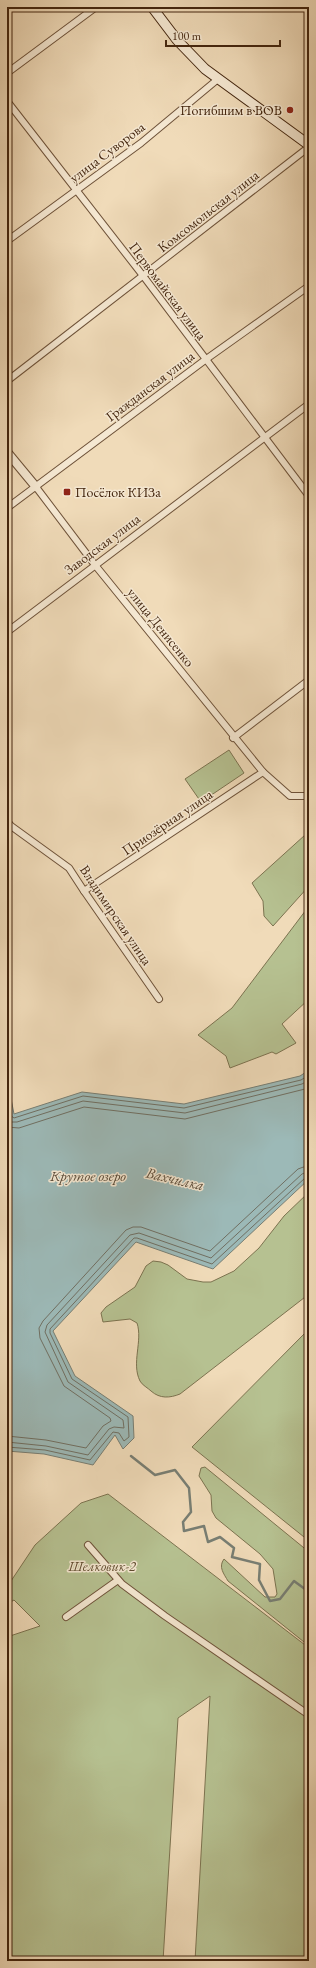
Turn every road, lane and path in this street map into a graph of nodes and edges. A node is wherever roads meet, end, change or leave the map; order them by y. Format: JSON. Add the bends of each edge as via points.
{"nodes":[{"id":1,"x":96,"y":7,"type":"edge"},
{"id":2,"x":152,"y":7,"type":"edge"},
{"id":3,"x":7,"y":73,"type":"edge"},
{"id":4,"x":218,"y":79,"type":"junction"},
{"id":5,"x":7,"y":101,"type":"edge"},
{"id":6,"x":309,"y":146,"type":"edge"},
{"id":7,"x":76,"y":191,"type":"junction"},
{"id":8,"x":7,"y":241,"type":"edge"},
{"id":9,"x":144,"y":277,"type":"junction"},
{"id":10,"x":309,"y":286,"type":"edge"},
{"id":11,"x":205,"y":360,"type":"junction"},
{"id":12,"x":7,"y":381,"type":"edge"},
{"id":13,"x":309,"y":404,"type":"edge"},
{"id":14,"x":265,"y":436,"type":"junction"},
{"id":15,"x":7,"y":452,"type":"edge"},
{"id":16,"x":36,"y":487,"type":"junction"},
{"id":17,"x":309,"y":496,"type":"edge"},
{"id":18,"x":7,"y":508,"type":"edge"},
{"id":19,"x":95,"y":564,"type":"junction"},
{"id":20,"x":7,"y":632,"type":"edge"},
{"id":21,"x":309,"y":680,"type":"edge"},
{"id":22,"x":233,"y":738,"type":"junction"},
{"id":23,"x":263,"y":772,"type":"junction"},
{"id":24,"x":309,"y":794,"type":"edge"},
{"id":25,"x":7,"y":821,"type":"edge"},
{"id":26,"x":84,"y":891,"type":"junction"},
{"id":27,"x":159,"y":999,"type":"dead end"},
{"id":28,"x":88,"y":1545,"type":"dead end"},
{"id":29,"x":118,"y":1580,"type":"junction"},
{"id":30,"x":66,"y":1617,"type":"dead end"},
{"id":31,"x":309,"y":1715,"type":"edge"}],
"edges":[{"from":1,"to":3,"type":"street"},
{"from":2,"to":4,"type":"main road","via":[[177,40]]},
{"from":4,"to":6,"type":"main road"},
{"from":4,"to":7,"type":"street","name":"улица Суворова","via":[[141,143]]},
{"from":5,"to":7,"type":"street","name":"Первомайская улица"},
{"from":6,"to":9,"type":"street","name":"Комсомольская улица"},
{"from":7,"to":8,"type":"street","name":"улица Суворова"},
{"from":7,"to":9,"type":"street","name":"Первомайская улица"},
{"from":9,"to":11,"type":"street","name":"Первомайская улица"},
{"from":9,"to":12,"type":"street","name":"Комсомольская улица"},
{"from":10,"to":11,"type":"street","name":"Гражданская улица"},
{"from":11,"to":14,"type":"street","name":"Первомайская улица"},
{"from":11,"to":16,"type":"street","name":"Гражданская улица"},
{"from":13,"to":14,"type":"street","name":"Заводская улица"},
{"from":14,"to":17,"type":"street","name":"Первомайская улица"},
{"from":14,"to":19,"type":"street","name":"Заводская улица"},
{"from":15,"to":16,"type":"street","name":"улица Денисенко"},
{"from":16,"to":18,"type":"street","name":"Гражданская улица"},
{"from":16,"to":19,"type":"street","name":"улица Денисенко"},
{"from":19,"to":20,"type":"street","name":"Заводская улица"},
{"from":19,"to":22,"type":"street","name":"улица Денисенко"},
{"from":21,"to":22,"type":"street"},
{"from":22,"to":23,"type":"street","name":"улица Денисенко"},
{"from":23,"to":24,"type":"street","name":"улица Денисенко","via":[[290,796]]},
{"from":23,"to":26,"type":"street","name":"Приозёрная улица"},
{"from":25,"to":26,"type":"street","name":"Владимирская улица","via":[[69,868]]},
{"from":26,"to":27,"type":"street","name":"Владимирская улица"},
{"from":28,"to":29,"type":"street"},
{"from":29,"to":30,"type":"street"},
{"from":29,"to":31,"type":"street","via":[[165,1616]]}]}
